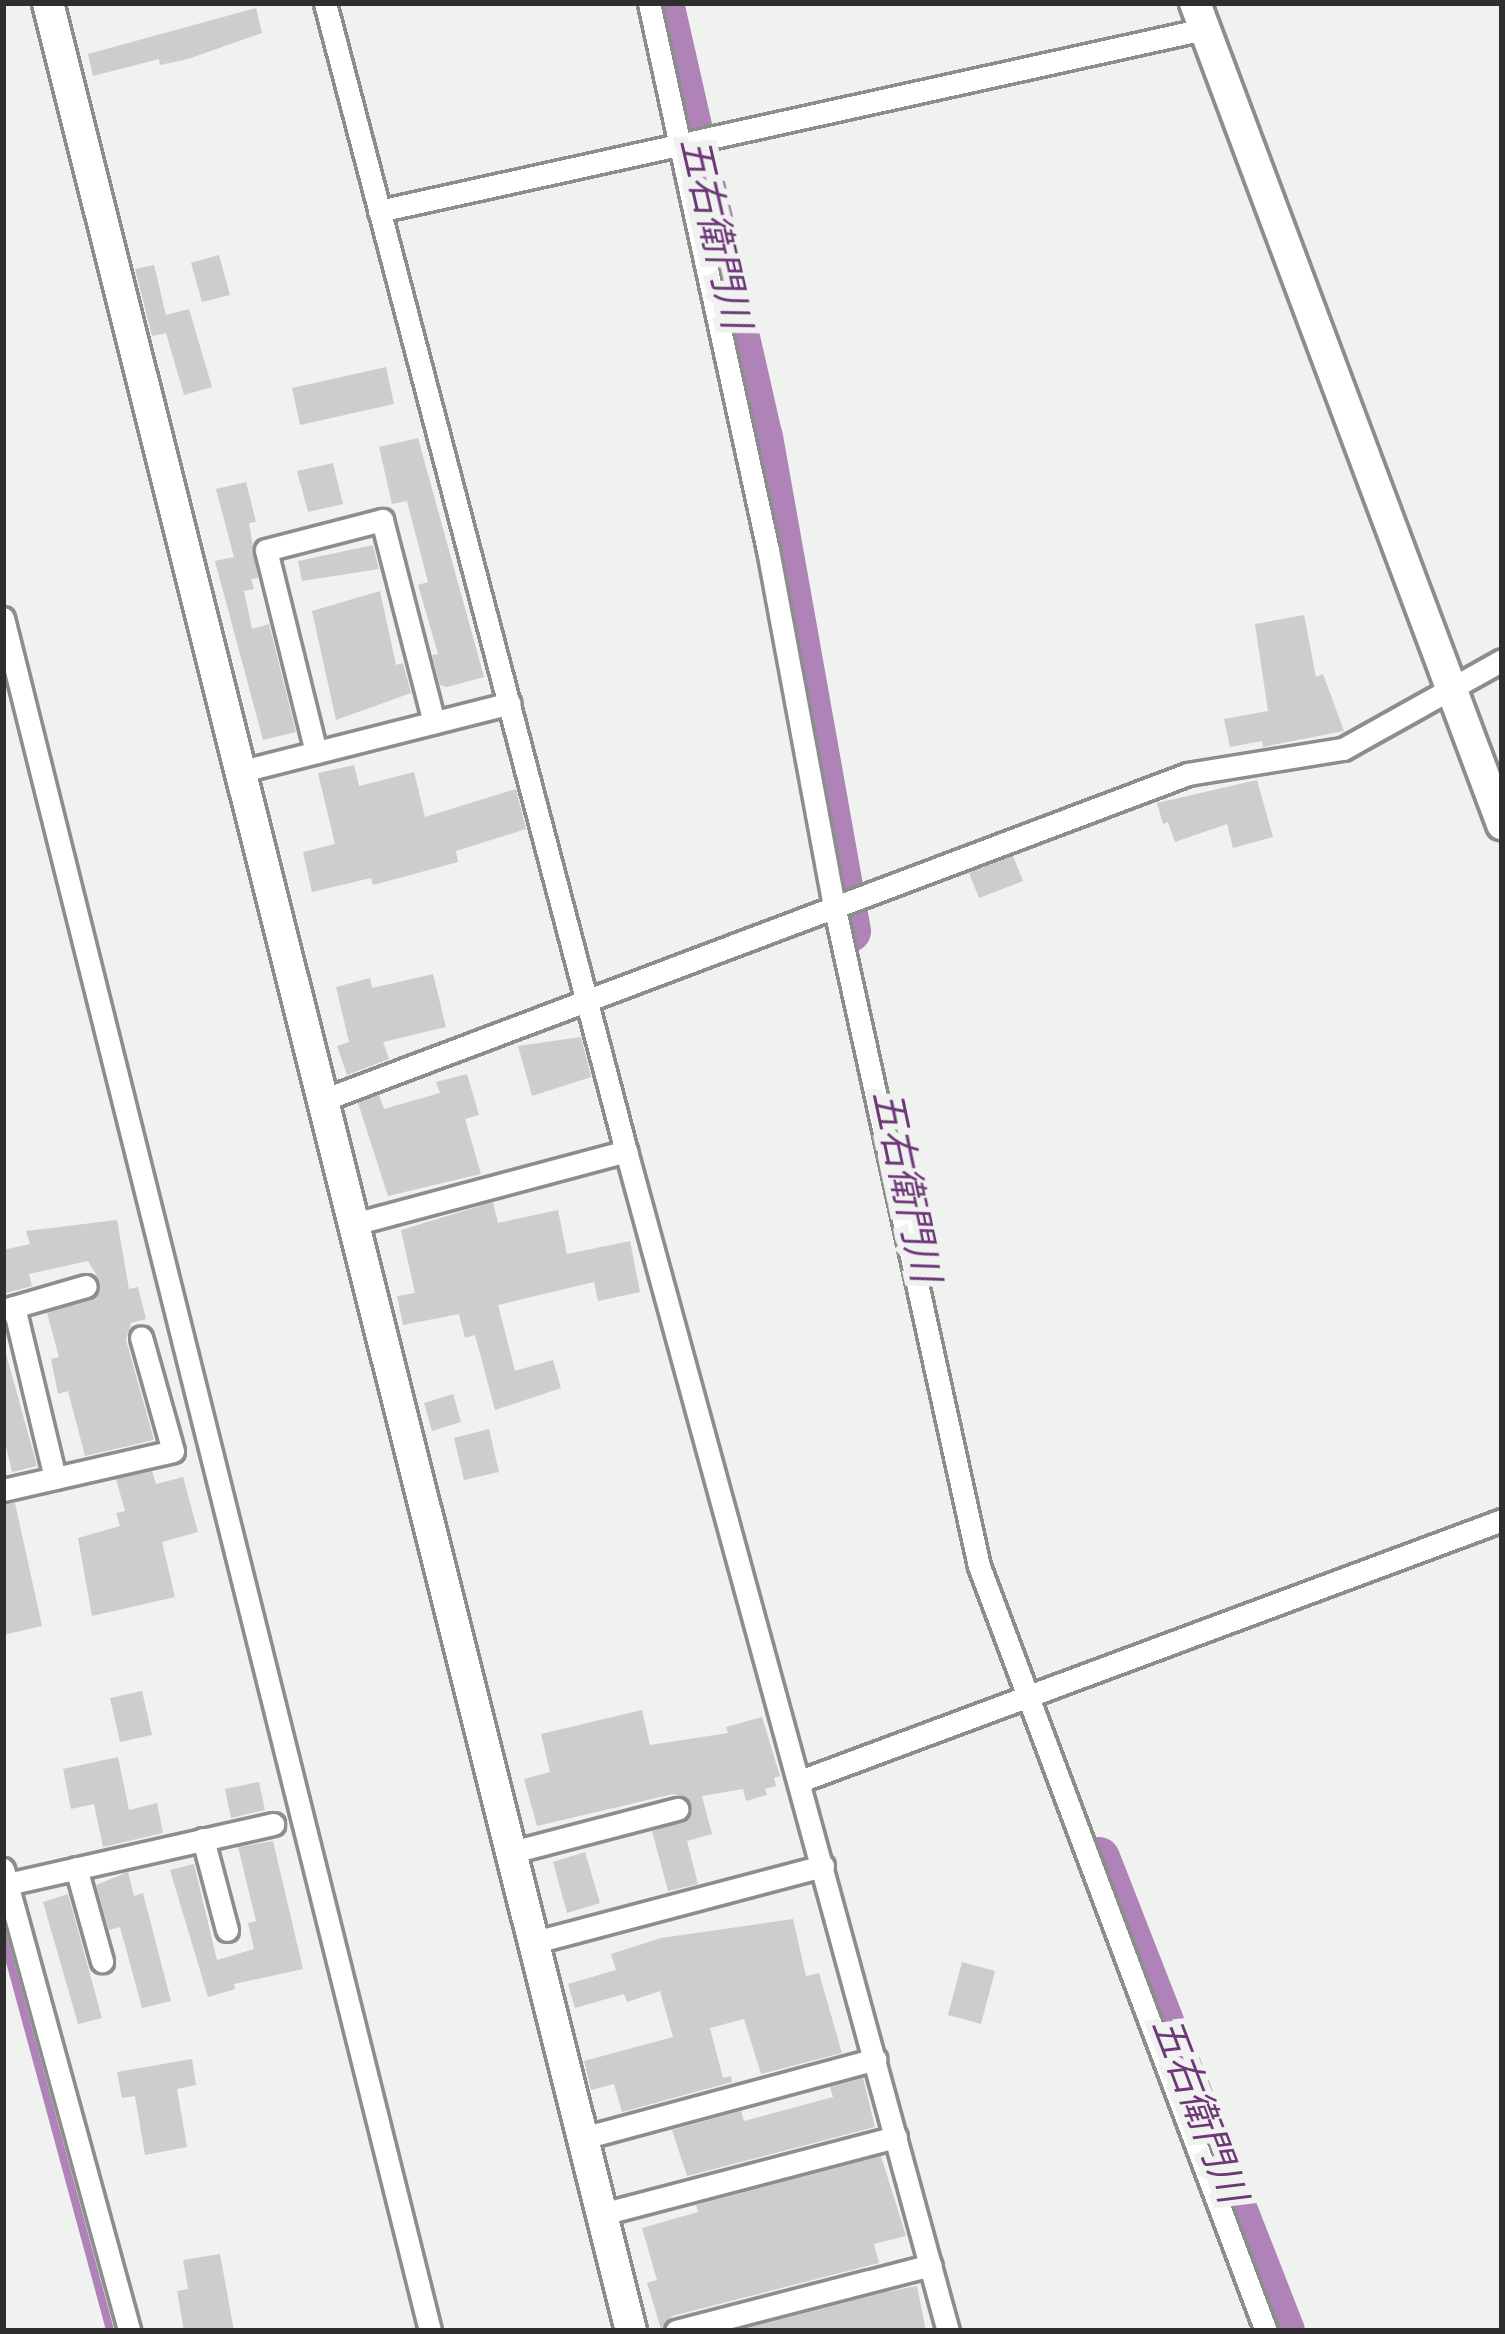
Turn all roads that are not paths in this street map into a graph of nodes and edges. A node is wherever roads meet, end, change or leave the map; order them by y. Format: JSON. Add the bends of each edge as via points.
{"nodes":[{"id":1,"x":48,"y":3,"type":"edge"},
{"id":2,"x":325,"y":3,"type":"edge"},
{"id":3,"x":649,"y":3,"type":"edge"},
{"id":4,"x":1200,"y":16,"type":"edge"},
{"id":5,"x":680,"y":142,"type":"junction"},
{"id":6,"x":379,"y":211,"type":"junction"},
{"id":7,"x":3,"y":618,"type":"edge"},
{"id":8,"x":1502,"y":660,"type":"edge"},
{"id":9,"x":1450,"y":689,"type":"junction"},
{"id":10,"x":510,"y":704,"type":"junction"},
{"id":11,"x":434,"y":722,"type":"junction"},
{"id":12,"x":316,"y":752,"type":"junction"},
{"id":13,"x":242,"y":771,"type":"junction"},
{"id":14,"x":1502,"y":824,"type":"edge"},
{"id":15,"x":834,"y":905,"type":"junction"},
{"id":16,"x":587,"y":997,"type":"junction"},
{"id":17,"x":323,"y":1100,"type":"junction"},
{"id":18,"x":626,"y":1151,"type":"junction"},
{"id":19,"x":354,"y":1224,"type":"junction"},
{"id":20,"x":86,"y":1286,"type":"dead end"},
{"id":21,"x":8,"y":1309,"type":"edge"},
{"id":22,"x":141,"y":1337,"type":"dead end"},
{"id":23,"x":55,"y":1478,"type":"junction"},
{"id":24,"x":3,"y":1490,"type":"edge"},
{"id":25,"x":1502,"y":1520,"type":"edge"},
{"id":26,"x":1026,"y":1696,"type":"junction"},
{"id":27,"x":800,"y":1781,"type":"junction"},
{"id":28,"x":677,"y":1809,"type":"dead end"},
{"id":29,"x":273,"y":1824,"type":"dead end"},
{"id":30,"x":203,"y":1839,"type":"junction"},
{"id":31,"x":512,"y":1852,"type":"junction"},
{"id":32,"x":823,"y":1866,"type":"junction"},
{"id":33,"x":76,"y":1868,"type":"junction"},
{"id":34,"x":4,"y":1879,"type":"edge"},
{"id":35,"x":227,"y":1930,"type":"dead end"},
{"id":36,"x":535,"y":1942,"type":"junction"},
{"id":37,"x":102,"y":1961,"type":"dead end"},
{"id":38,"x":876,"y":2059,"type":"junction"},
{"id":39,"x":896,"y":2137,"type":"junction"},
{"id":40,"x":583,"y":2138,"type":"junction"},
{"id":41,"x":602,"y":2214,"type":"junction"},
{"id":42,"x":931,"y":2265,"type":"junction"},
{"id":43,"x":129,"y":2331,"type":"edge"},
{"id":44,"x":430,"y":2331,"type":"edge"},
{"id":45,"x":631,"y":2331,"type":"edge"},
{"id":46,"x":676,"y":2331,"type":"edge"},
{"id":47,"x":948,"y":2331,"type":"edge"},
{"id":48,"x":1266,"y":2331,"type":"edge"}],
"edges":[{"from":1,"to":13,"type":"street"},
{"from":2,"to":6,"type":"street"},
{"from":3,"to":5,"type":"street"},
{"from":4,"to":5,"type":"street"},
{"from":4,"to":9,"type":"street"},
{"from":5,"to":6,"type":"street"},
{"from":5,"to":15,"type":"street"},
{"from":6,"to":10,"type":"street"},
{"from":7,"to":44,"type":"street"},
{"from":8,"to":9,"type":"street"},
{"from":9,"to":14,"type":"street"},
{"from":9,"to":15,"type":"street","via":[[1343,749],[1188,773]]},
{"from":10,"to":11,"type":"street"},
{"from":10,"to":16,"type":"street"},
{"from":11,"to":12,"type":"street"},
{"from":11,"to":12,"type":"street","via":[[382,520],[266,550]]},
{"from":12,"to":13,"type":"street"},
{"from":13,"to":17,"type":"street"},
{"from":15,"to":16,"type":"street"},
{"from":15,"to":26,"type":"street","via":[[979,1566]]},
{"from":16,"to":17,"type":"street"},
{"from":16,"to":18,"type":"street"},
{"from":17,"to":19,"type":"street"},
{"from":18,"to":19,"type":"street"},
{"from":18,"to":27,"type":"street"},
{"from":19,"to":31,"type":"street"},
{"from":20,"to":21,"type":"street"},
{"from":21,"to":23,"type":"street"},
{"from":22,"to":23,"type":"street","via":[[173,1451]]},
{"from":23,"to":24,"type":"street"},
{"from":25,"to":26,"type":"street"},
{"from":26,"to":27,"type":"street"},
{"from":26,"to":48,"type":"street"},
{"from":27,"to":32,"type":"street"},
{"from":28,"to":31,"type":"street"},
{"from":29,"to":30,"type":"street"},
{"from":30,"to":33,"type":"street"},
{"from":30,"to":35,"type":"street"},
{"from":31,"to":36,"type":"street"},
{"from":32,"to":36,"type":"street"},
{"from":32,"to":38,"type":"street"},
{"from":33,"to":34,"type":"street"},
{"from":33,"to":37,"type":"street"},
{"from":34,"to":43,"type":"street"},
{"from":36,"to":40,"type":"street"},
{"from":38,"to":39,"type":"street"},
{"from":38,"to":40,"type":"street"},
{"from":39,"to":41,"type":"street"},
{"from":39,"to":42,"type":"street"},
{"from":40,"to":41,"type":"street"},
{"from":41,"to":45,"type":"street"},
{"from":42,"to":46,"type":"street"},
{"from":42,"to":47,"type":"street"}]}
